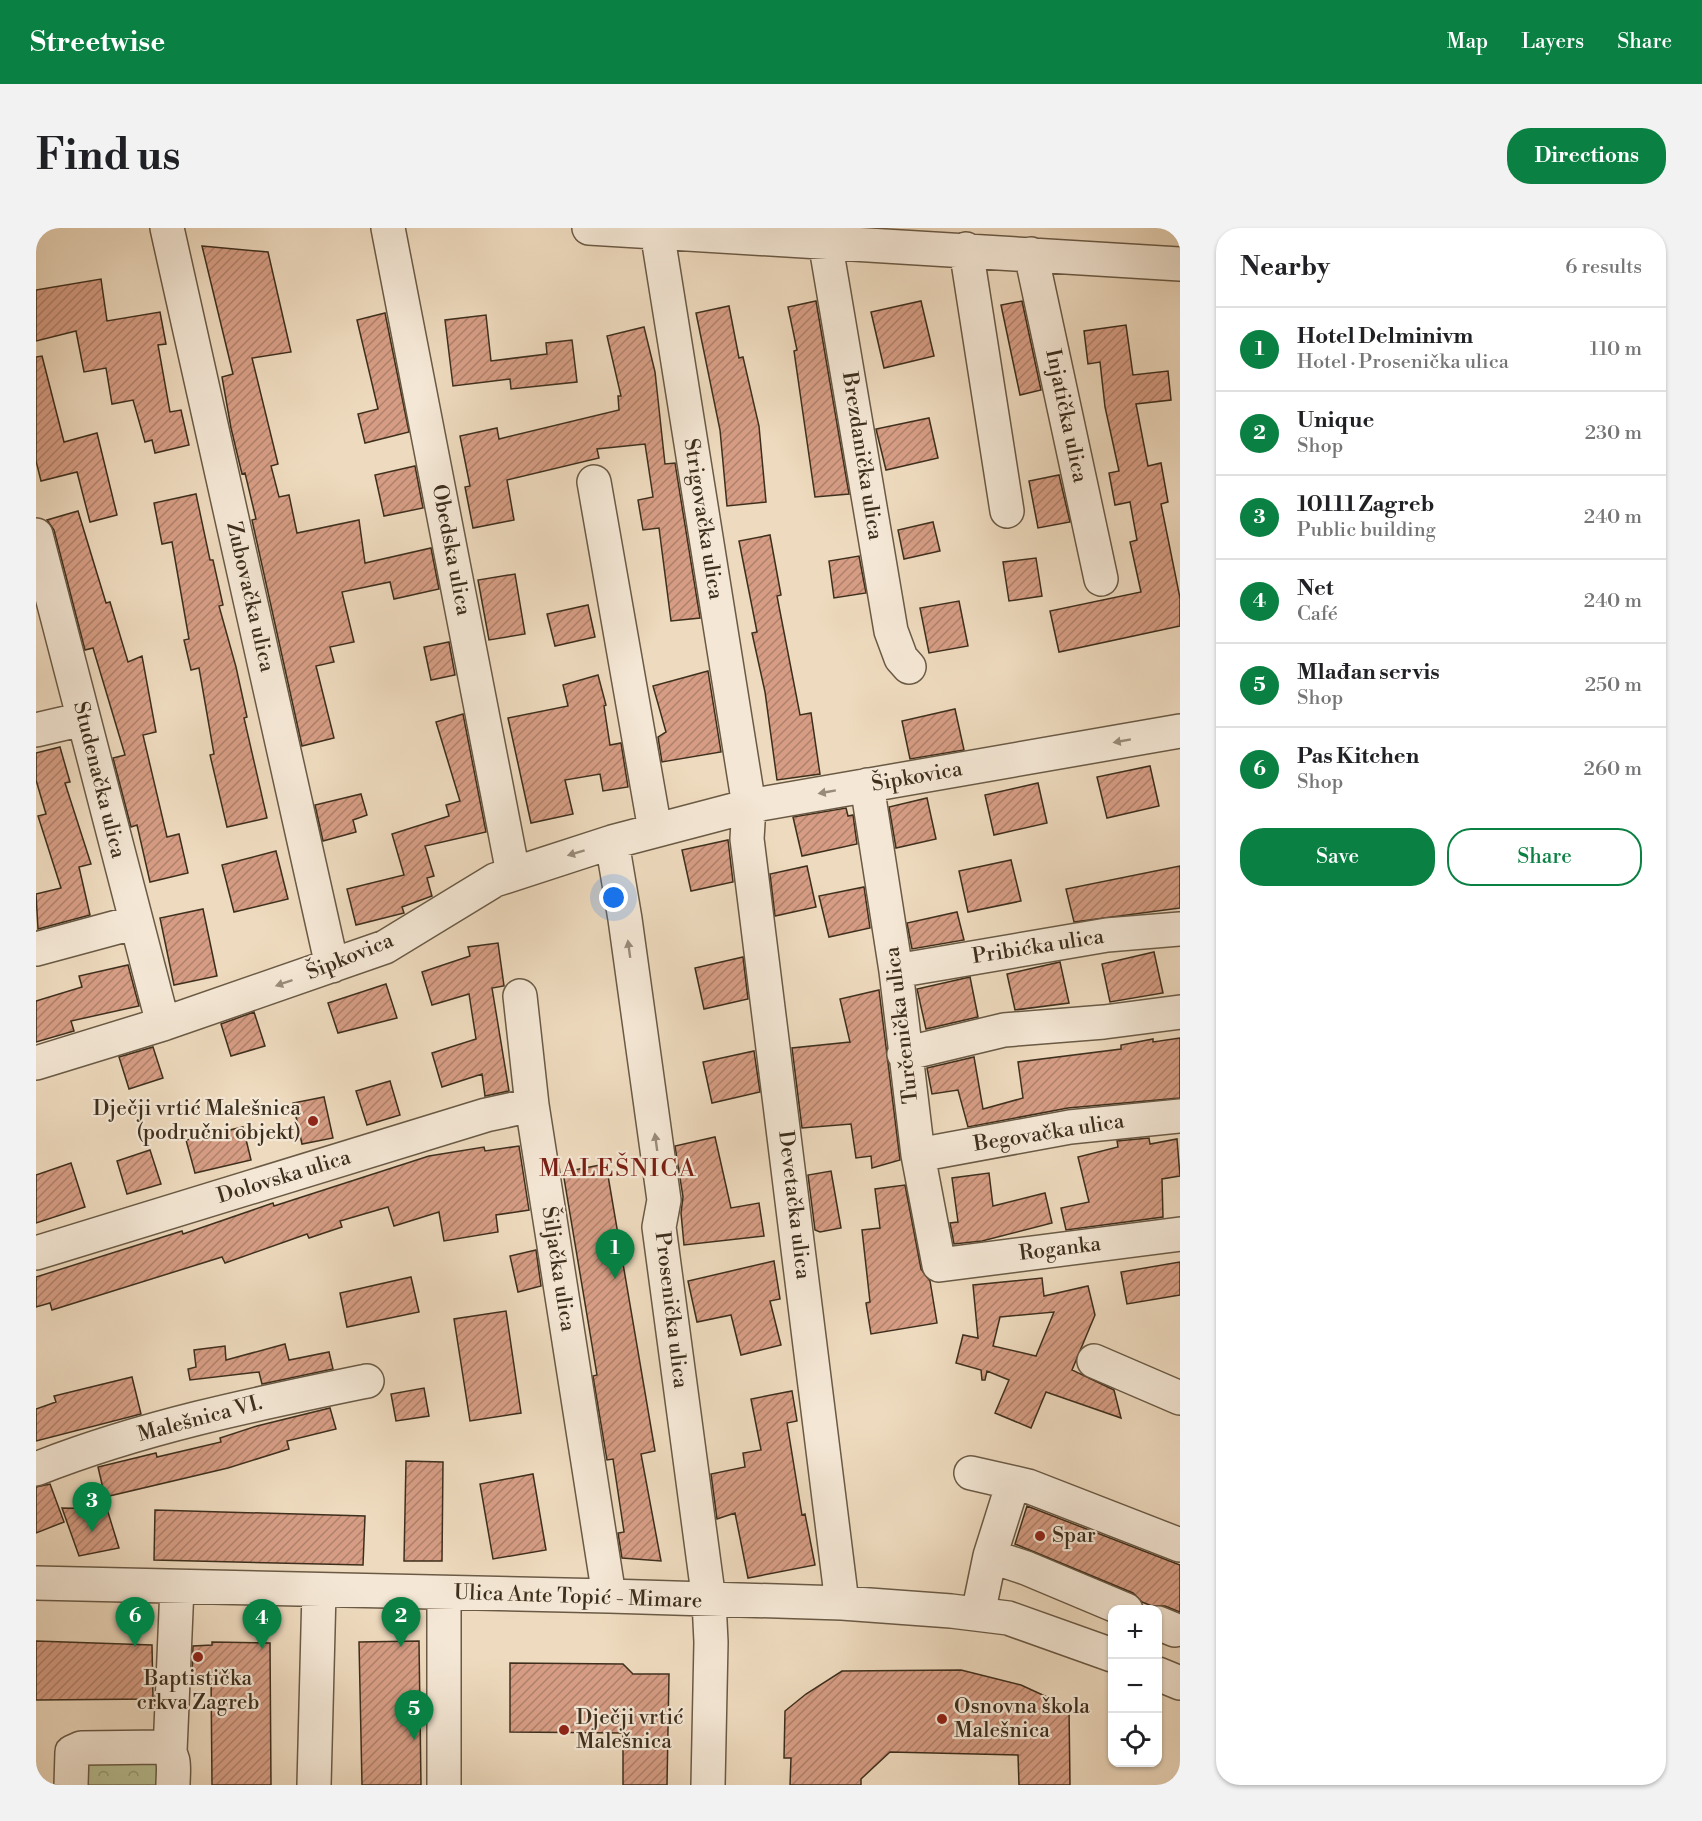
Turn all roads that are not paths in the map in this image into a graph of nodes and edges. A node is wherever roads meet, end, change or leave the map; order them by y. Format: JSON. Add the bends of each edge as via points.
{"nodes":[{"id":1,"x":167,"y":228,"type":"edge"},
{"id":2,"x":388,"y":228,"type":"edge"},
{"id":3,"x":589,"y":228,"type":"edge"},
{"id":4,"x":657,"y":231,"type":"junction"},
{"id":5,"x":825,"y":241,"type":"junction"},
{"id":6,"x":966,"y":249,"type":"junction"},
{"id":7,"x":1031,"y":254,"type":"junction"},
{"id":8,"x":1180,"y":264,"type":"edge"},
{"id":9,"x":594,"y":482,"type":"dead end"},
{"id":10,"x":1007,"y":511,"type":"dead end"},
{"id":11,"x":36,"y":535,"type":"edge"},
{"id":12,"x":1101,"y":579,"type":"dead end"},
{"id":13,"x":909,"y":667,"type":"dead end"},
{"id":14,"x":83,"y":719,"type":"junction"},
{"id":15,"x":36,"y":730,"type":"edge"},
{"id":16,"x":1180,"y":731,"type":"edge"},
{"id":17,"x":867,"y":785,"type":"junction"},
{"id":18,"x":749,"y":806,"type":"junction"},
{"id":19,"x":655,"y":830,"type":"junction"},
{"id":20,"x":612,"y":842,"type":"junction"},
{"id":21,"x":513,"y":873,"type":"junction"},
{"id":22,"x":135,"y":922,"type":"junction"},
{"id":23,"x":1180,"y":929,"type":"edge"},
{"id":24,"x":36,"y":949,"type":"edge"},
{"id":25,"x":332,"y":966,"type":"junction"},
{"id":26,"x":896,"y":971,"type":"junction"},
{"id":27,"x":520,"y":996,"type":"dead end"},
{"id":28,"x":1180,"y":1012,"type":"edge"},
{"id":29,"x":163,"y":1024,"type":"junction"},
{"id":30,"x":904,"y":1054,"type":"junction"},
{"id":31,"x":36,"y":1063,"type":"edge"},
{"id":32,"x":532,"y":1105,"type":"junction"},
{"id":33,"x":1180,"y":1116,"type":"edge"},
{"id":34,"x":918,"y":1155,"type":"junction"},
{"id":35,"x":1180,"y":1234,"type":"edge"},
{"id":36,"x":36,"y":1253,"type":"edge"},
{"id":37,"x":939,"y":1265,"type":"joint"},
{"id":38,"x":1094,"y":1361,"type":"dead end"},
{"id":39,"x":367,"y":1381,"type":"dead end"},
{"id":40,"x":1180,"y":1398,"type":"edge"},
{"id":41,"x":36,"y":1469,"type":"edge"},
{"id":42,"x":971,"y":1473,"type":"dead end"},
{"id":43,"x":1013,"y":1483,"type":"junction"},
{"id":44,"x":1180,"y":1545,"type":"edge"},
{"id":45,"x":990,"y":1556,"type":"junction"},
{"id":46,"x":36,"y":1583,"type":"edge"},
{"id":47,"x":170,"y":1587,"type":"junction"},
{"id":48,"x":319,"y":1591,"type":"junction"},
{"id":49,"x":444,"y":1593,"type":"junction"},
{"id":50,"x":609,"y":1596,"type":"junction"},
{"id":51,"x":709,"y":1601,"type":"junction"},
{"id":52,"x":842,"y":1603,"type":"junction"},
{"id":53,"x":1114,"y":1605,"type":"edge"},
{"id":54,"x":978,"y":1614,"type":"junction"},
{"id":55,"x":1108,"y":1653,"type":"edge"},
{"id":56,"x":1162,"y":1676,"type":"edge"},
{"id":57,"x":1180,"y":1683,"type":"edge"},
{"id":58,"x":163,"y":1742,"type":"junction"},
{"id":59,"x":71,"y":1785,"type":"edge"},
{"id":60,"x":173,"y":1785,"type":"edge"},
{"id":61,"x":314,"y":1785,"type":"edge"},
{"id":62,"x":444,"y":1785,"type":"edge"},
{"id":63,"x":708,"y":1785,"type":"edge"}],
"edges":[{"from":1,"to":25,"type":"street","name":"Zubovačka ulica"},
{"from":2,"to":21,"type":"street","name":"Obedska ulica"},
{"from":3,"to":4,"type":"street"},
{"from":4,"to":5,"type":"street"},
{"from":4,"to":18,"type":"street","name":"Strigovačka ulica"},
{"from":5,"to":6,"type":"street"},
{"from":5,"to":13,"type":"street","name":"Brezdanička ulica","via":[[891,631],[901,658]]},
{"from":6,"to":7,"type":"street"},
{"from":6,"to":10,"type":"street"},
{"from":7,"to":8,"type":"street"},
{"from":7,"to":12,"type":"street","name":"Injatička ulica"},
{"from":9,"to":19,"type":"street"},
{"from":11,"to":14,"type":"street","name":"Studenačka ulica"},
{"from":14,"to":15,"type":"street"},
{"from":14,"to":22,"type":"street","name":"Studenačka ulica"},
{"from":16,"to":17,"type":"street","name":"Šipkovica","one_way":true},
{"from":17,"to":18,"type":"street","name":"Šipkovica","one_way":true},
{"from":17,"to":26,"type":"street","name":"Turčenička ulica"},
{"from":18,"to":19,"type":"street","name":"Šipkovica"},
{"from":18,"to":52,"type":"street","name":"Devetačka ulica","via":[[747,839]]},
{"from":19,"to":20,"type":"street","name":"Šipkovica"},
{"from":20,"to":21,"type":"street","name":"Šipkovica","one_way":true},
{"from":51,"to":20,"type":"street","name":"Prosenička ulica","one_way":true,"via":[[659,1227],[664,1200]]},
{"from":21,"to":25,"type":"street","name":"Šipkovica","via":[[385,947]]},
{"from":22,"to":24,"type":"street"},
{"from":22,"to":29,"type":"street","name":"Studenačka ulica"},
{"from":23,"to":26,"type":"street","name":"Pribićka ulica","via":[[1107,935]]},
{"from":25,"to":29,"type":"street","name":"Šipkovica","one_way":true},
{"from":26,"to":30,"type":"street","name":"Turčenička ulica"},
{"from":27,"to":32,"type":"street","name":"Šiljačka ulica"},
{"from":28,"to":30,"type":"street","via":[[1004,1030]]},
{"from":29,"to":31,"type":"street","name":"Šipkovica"},
{"from":30,"to":34,"type":"street","name":"Turčenička ulica"},
{"from":32,"to":36,"type":"street","name":"Dolovska ulica","via":[[486,1115]]},
{"from":32,"to":50,"type":"street","name":"Šiljačka ulica"},
{"from":33,"to":34,"type":"street","name":"Begovačka ulica","via":[[1070,1126]]},
{"from":34,"to":37,"type":"street","name":"Turčenička ulica"},
{"from":35,"to":37,"type":"street","name":"Roganka"},
{"from":38,"to":40,"type":"street"},
{"from":39,"to":41,"type":"street","name":"Malešnica VI.","via":[[257,1403],[139,1434]]},
{"from":42,"to":43,"type":"street"},
{"from":43,"to":44,"type":"street"},
{"from":43,"to":45,"type":"street"},
{"from":45,"to":53,"type":"street"},
{"from":45,"to":54,"type":"street"},
{"from":46,"to":47,"type":"street","name":"Ulica Ante Topić - Mimare"},
{"from":47,"to":48,"type":"street","name":"Ulica Ante Topić - Mimare"},
{"from":47,"to":58,"type":"street"},
{"from":48,"to":49,"type":"street","name":"Ulica Ante Topić - Mimare"},
{"from":48,"to":61,"type":"street"},
{"from":49,"to":50,"type":"street","name":"Ulica Ante Topić - Mimare"},
{"from":49,"to":62,"type":"street"},
{"from":50,"to":51,"type":"street","name":"Ulica Ante Topić - Mimare"},
{"from":51,"to":52,"type":"street","name":"Ulica Ante Topić - Mimare"},
{"from":51,"to":63,"type":"street","name":"Prosenička ulica"},
{"from":52,"to":54,"type":"street","name":"Ulica Ante Topić - Mimare"},
{"from":54,"to":55,"type":"street","name":"Ulica Ante Topić - Mimare","via":[[1008,1618]]},
{"from":56,"to":57,"type":"street"},
{"from":58,"to":59,"type":"street","via":[[163,1747],[81,1748],[72,1752]]},
{"from":58,"to":60,"type":"street","via":[[173,1758]]}]}
